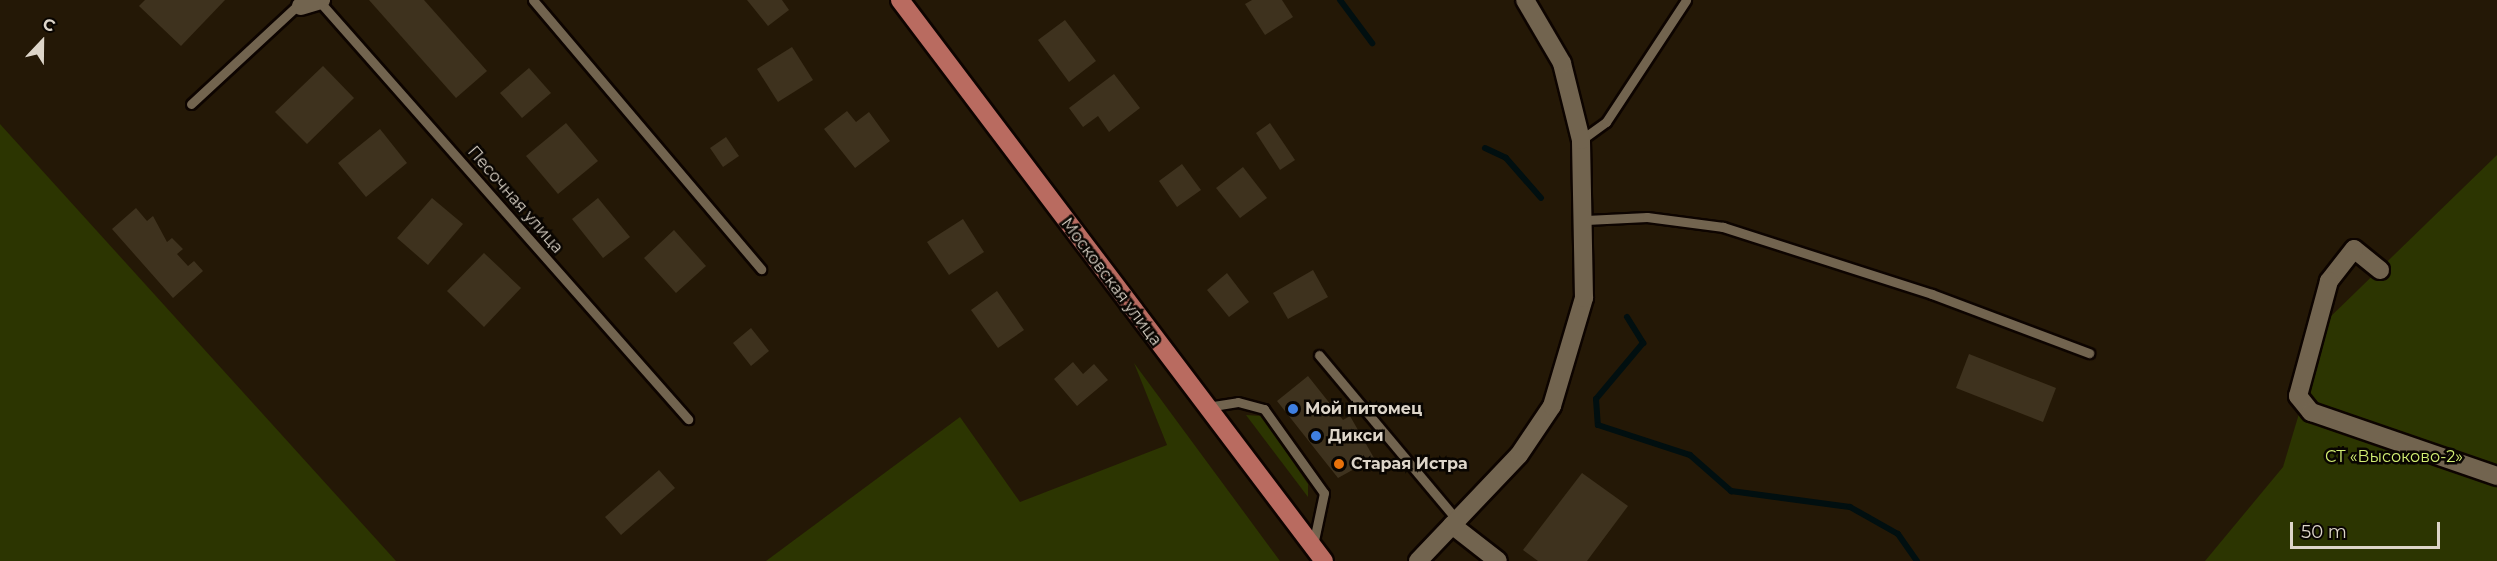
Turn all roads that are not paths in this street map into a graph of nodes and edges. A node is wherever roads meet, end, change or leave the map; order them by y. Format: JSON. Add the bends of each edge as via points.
{"nodes":[{"id":1,"x":533,"y":0,"type":"edge"},
{"id":2,"x":900,"y":0,"type":"edge"},
{"id":3,"x":1525,"y":0,"type":"edge"},
{"id":4,"x":1686,"y":0,"type":"edge"},
{"id":5,"x":320,"y":1,"type":"edge"},
{"id":6,"x":298,"y":3,"type":"edge"},
{"id":7,"x":191,"y":104,"type":"dead end"},
{"id":8,"x":1581,"y":140,"type":"junction"},
{"id":9,"x":1586,"y":220,"type":"junction"},
{"id":10,"x":761,"y":269,"type":"dead end"},
{"id":11,"x":2380,"y":270,"type":"dead end"},
{"id":12,"x":2089,"y":353,"type":"dead end"},
{"id":13,"x":1319,"y":356,"type":"dead end"},
{"id":14,"x":1205,"y":408,"type":"junction"},
{"id":15,"x":688,"y":419,"type":"dead end"},
{"id":16,"x":2497,"y":476,"type":"edge"},
{"id":17,"x":1454,"y":523,"type":"junction"},
{"id":18,"x":1318,"y":554,"type":"edge"},
{"id":19,"x":1418,"y":561,"type":"edge"},
{"id":20,"x":1497,"y":561,"type":"edge"}],
"edges":[{"from":1,"to":10,"type":"lane"},
{"from":2,"to":14,"type":"main road","name":"Московская улица"},
{"from":3,"to":8,"type":"street","via":[[1562,63]]},
{"from":4,"to":8,"type":"lane","via":[[1606,122]]},
{"from":5,"to":6,"type":"street"},
{"from":5,"to":15,"type":"lane","name":"Песочная улица"},
{"from":6,"to":7,"type":"lane"},
{"from":8,"to":9,"type":"street"},
{"from":9,"to":12,"type":"lane","via":[[1647,217],[1723,227],[1932,294]]},
{"from":9,"to":17,"type":"street","via":[[1584,298],[1552,406],[1519,455]]},
{"from":11,"to":16,"type":"street","via":[[2354,249],[2329,280],[2298,396],[2311,412]]},
{"from":13,"to":17,"type":"lane"},
{"from":14,"to":18,"type":"main road","name":"Московская улица"},
{"from":14,"to":18,"type":"lane","via":[[1238,402],[1264,410],[1324,493]]},
{"from":17,"to":19,"type":"street"},
{"from":17,"to":20,"type":"street"}]}
